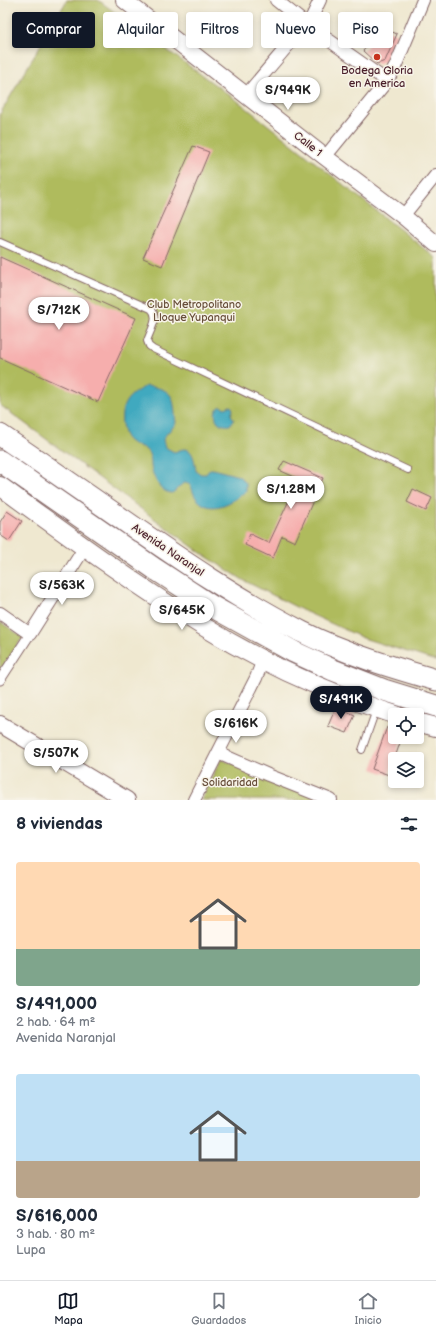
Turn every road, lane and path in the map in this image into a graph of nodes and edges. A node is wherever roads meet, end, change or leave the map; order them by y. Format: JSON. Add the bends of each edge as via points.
{"nodes":[{"id":1,"x":124,"y":0,"type":"edge"},
{"id":2,"x":276,"y":0,"type":"edge"},
{"id":3,"x":320,"y":0,"type":"edge"},
{"id":4,"x":423,"y":0,"type":"edge"},
{"id":5,"x":291,"y":12,"type":"edge"},
{"id":6,"x":314,"y":12,"type":"edge"},
{"id":7,"x":330,"y":41,"type":"edge"},
{"id":8,"x":286,"y":48,"type":"edge"},
{"id":9,"x":387,"y":82,"type":"junction"},
{"id":10,"x":246,"y":95,"type":"junction"},
{"id":11,"x":324,"y":157,"type":"junction"},
{"id":12,"x":436,"y":175,"type":"edge"},
{"id":13,"x":403,"y":216,"type":"junction"},
{"id":14,"x":0,"y":242,"type":"edge"},
{"id":15,"x":436,"y":244,"type":"edge"},
{"id":16,"x":0,"y":435,"type":"edge"},
{"id":17,"x":0,"y":461,"type":"edge"},
{"id":18,"x":408,"y":470,"type":"dead end"},
{"id":19,"x":0,"y":486,"type":"edge"},
{"id":20,"x":85,"y":547,"type":"junction"},
{"id":21,"x":0,"y":613,"type":"edge"},
{"id":22,"x":30,"y":634,"type":"junction"},
{"id":23,"x":263,"y":660,"type":"junction"},
{"id":24,"x":0,"y":680,"type":"edge"},
{"id":25,"x":436,"y":680,"type":"edge"},
{"id":26,"x":436,"y":706,"type":"edge"},
{"id":27,"x":377,"y":709,"type":"junction"},
{"id":28,"x":388,"y":712,"type":"edge"},
{"id":29,"x":0,"y":724,"type":"edge"},
{"id":30,"x":424,"y":724,"type":"edge"},
{"id":31,"x":436,"y":727,"type":"edge"},
{"id":32,"x":362,"y":750,"type":"dead end"},
{"id":33,"x":218,"y":753,"type":"junction"},
{"id":34,"x":127,"y":800,"type":"edge"},
{"id":35,"x":194,"y":800,"type":"edge"},
{"id":36,"x":331,"y":800,"type":"edge"}],
"edges":[{"from":1,"to":10,"type":"street","name":"Calle 1"},
{"from":2,"to":5,"type":"street"},
{"from":3,"to":6,"type":"street"},
{"from":4,"to":9,"type":"street"},
{"from":7,"to":9,"type":"street"},
{"from":8,"to":10,"type":"street"},
{"from":9,"to":11,"type":"street"},
{"from":10,"to":11,"type":"street","name":"Calle 1"},
{"from":11,"to":13,"type":"street","name":"Calle 1"},
{"from":12,"to":13,"type":"street"},
{"from":13,"to":15,"type":"street","name":"Calle 1"},
{"from":14,"to":18,"type":"lane","via":[[151,309],[156,317],[147,341],[148,346],[153,349]]},
{"from":16,"to":25,"type":"highway","name":"Avenida Naranjal","via":[[224,588],[303,632],[335,646],[393,668]]},
{"from":17,"to":26,"type":"highway","name":"Avenida Naranjal","via":[[213,607],[294,652],[333,670],[384,690]]},
{"from":19,"to":20,"type":"main road"},
{"from":20,"to":22,"type":"street"},
{"from":20,"to":23,"type":"main road","via":[[202,626]]},
{"from":21,"to":22,"type":"street"},
{"from":22,"to":24,"type":"street"},
{"from":23,"to":27,"type":"main road"},
{"from":23,"to":33,"type":"street"},
{"from":27,"to":28,"type":"main road"},
{"from":27,"to":32,"type":"lane"},
{"from":29,"to":34,"type":"street"},
{"from":30,"to":31,"type":"main road"},
{"from":33,"to":35,"type":"street"},
{"from":33,"to":36,"type":"street"}]}
